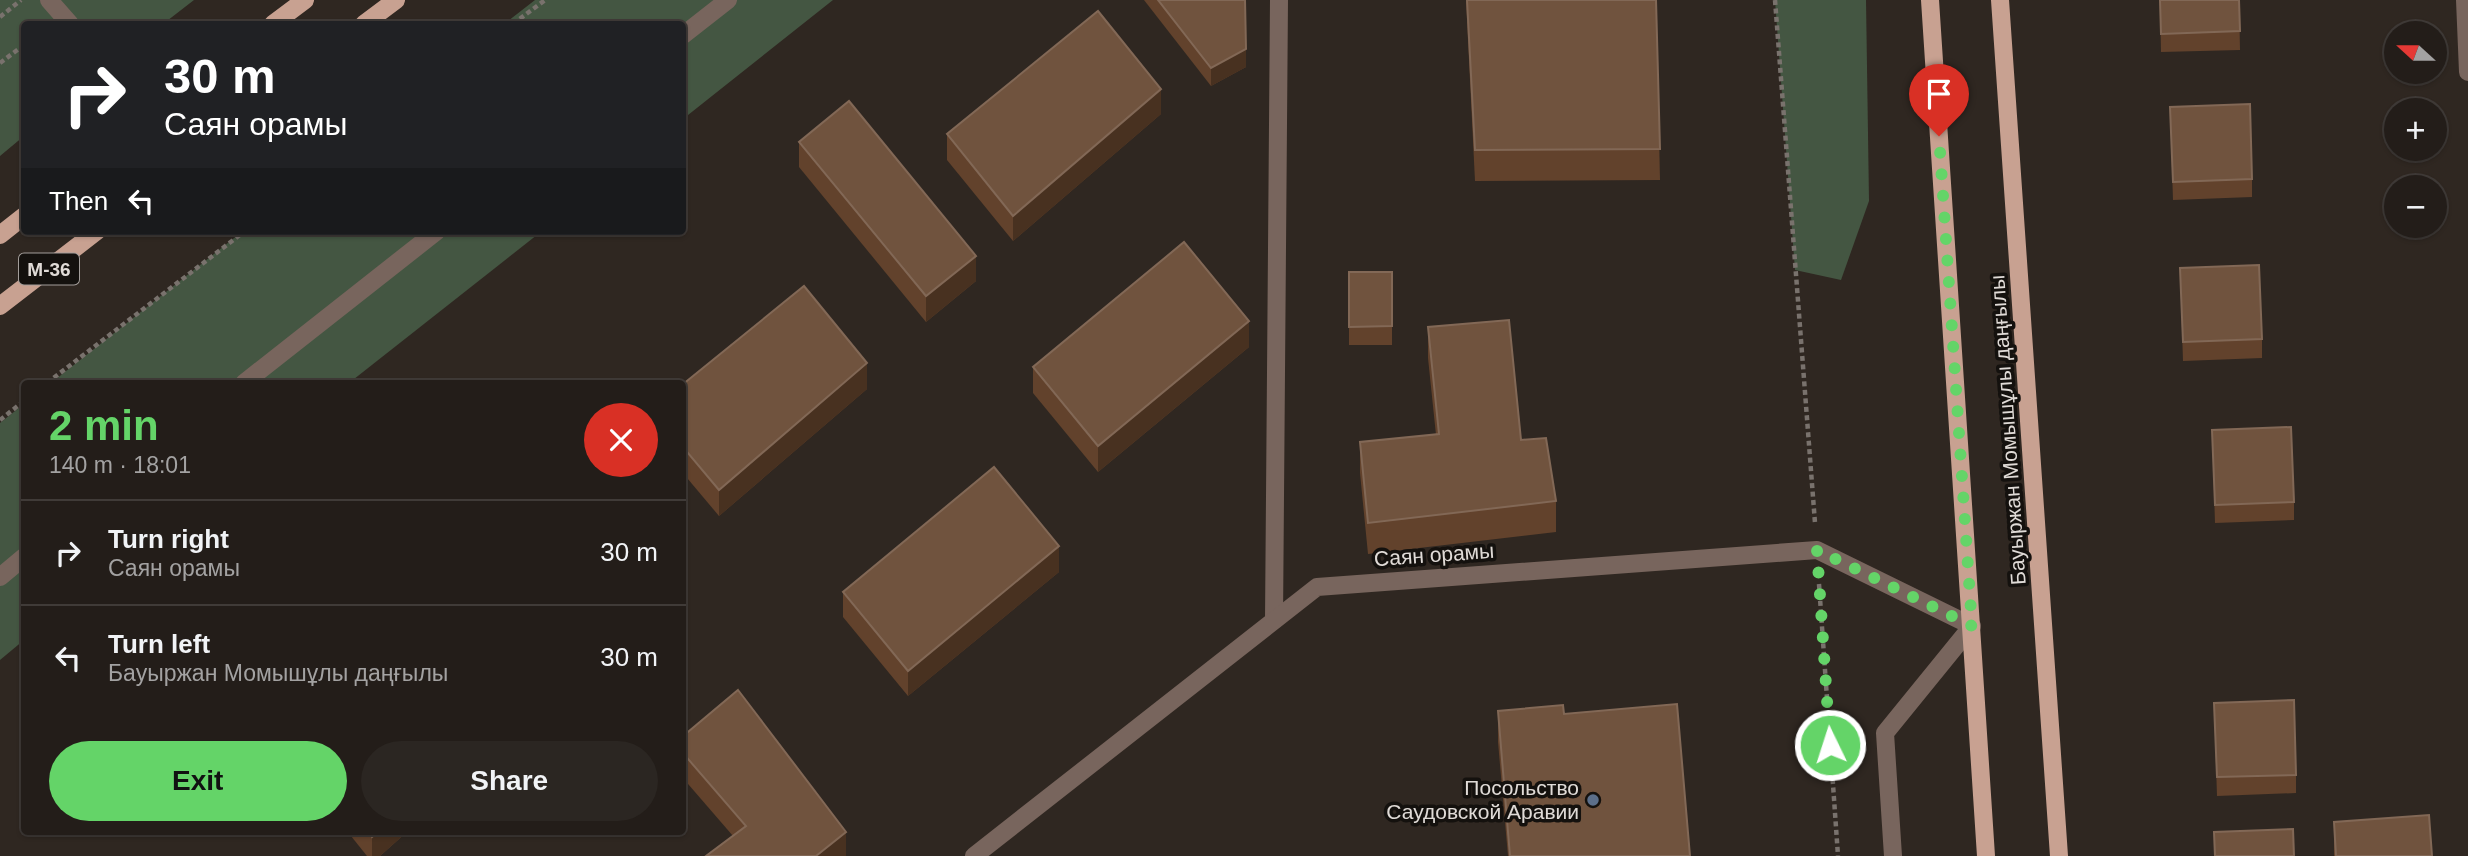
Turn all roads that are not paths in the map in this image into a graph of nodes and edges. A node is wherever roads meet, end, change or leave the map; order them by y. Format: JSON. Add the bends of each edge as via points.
{"nodes":[{"id":1,"x":49,"y":0,"type":"edge"},
{"id":2,"x":305,"y":0,"type":"edge"},
{"id":3,"x":396,"y":0,"type":"edge"},
{"id":4,"x":729,"y":0,"type":"edge"},
{"id":5,"x":1279,"y":0,"type":"edge"},
{"id":6,"x":1930,"y":0,"type":"edge"},
{"id":7,"x":2000,"y":0,"type":"edge"},
{"id":8,"x":2465,"y":0,"type":"edge"},
{"id":9,"x":67,"y":21,"type":"edge"},
{"id":10,"x":277,"y":21,"type":"edge"},
{"id":11,"x":368,"y":21,"type":"edge"},
{"id":12,"x":686,"y":33,"type":"edge"},
{"id":13,"x":2468,"y":72,"type":"edge"},
{"id":14,"x":21,"y":218,"type":"edge"},
{"id":15,"x":0,"y":234,"type":"edge"},
{"id":16,"x":92,"y":235,"type":"edge"},
{"id":17,"x":432,"y":235,"type":"edge"},
{"id":18,"x":0,"y":306,"type":"edge"},
{"id":19,"x":248,"y":380,"type":"edge"},
{"id":20,"x":21,"y":560,"type":"edge"},
{"id":21,"x":0,"y":577,"type":"edge"},
{"id":22,"x":1274,"y":620,"type":"junction"},
{"id":23,"x":1972,"y":626,"type":"junction"},
{"id":24,"x":974,"y":856,"type":"edge"},
{"id":25,"x":1893,"y":856,"type":"edge"},
{"id":26,"x":1986,"y":856,"type":"edge"},
{"id":27,"x":2059,"y":856,"type":"edge"}],
"edges":[{"from":1,"to":9,"type":"street"},
{"from":2,"to":10,"type":"main road"},
{"from":3,"to":11,"type":"main road"},
{"from":4,"to":12,"type":"street"},
{"from":5,"to":22,"type":"street"},
{"from":6,"to":23,"type":"main road"},
{"from":7,"to":27,"type":"main road","name":"Бауыржан Момышұлы даңғылы"},
{"from":8,"to":13,"type":"street"},
{"from":14,"to":15,"type":"main road","number":"M-36"},
{"from":16,"to":18,"type":"main road","number":"M-36"},
{"from":17,"to":19,"type":"street"},
{"from":20,"to":21,"type":"street"},
{"from":22,"to":23,"type":"street","name":"Саян орамы","via":[[1317,586],[1817,550]]},
{"from":22,"to":24,"type":"street","name":"Саян орамы"},
{"from":23,"to":25,"type":"street","via":[[1885,733]]},
{"from":23,"to":26,"type":"main road"}]}
